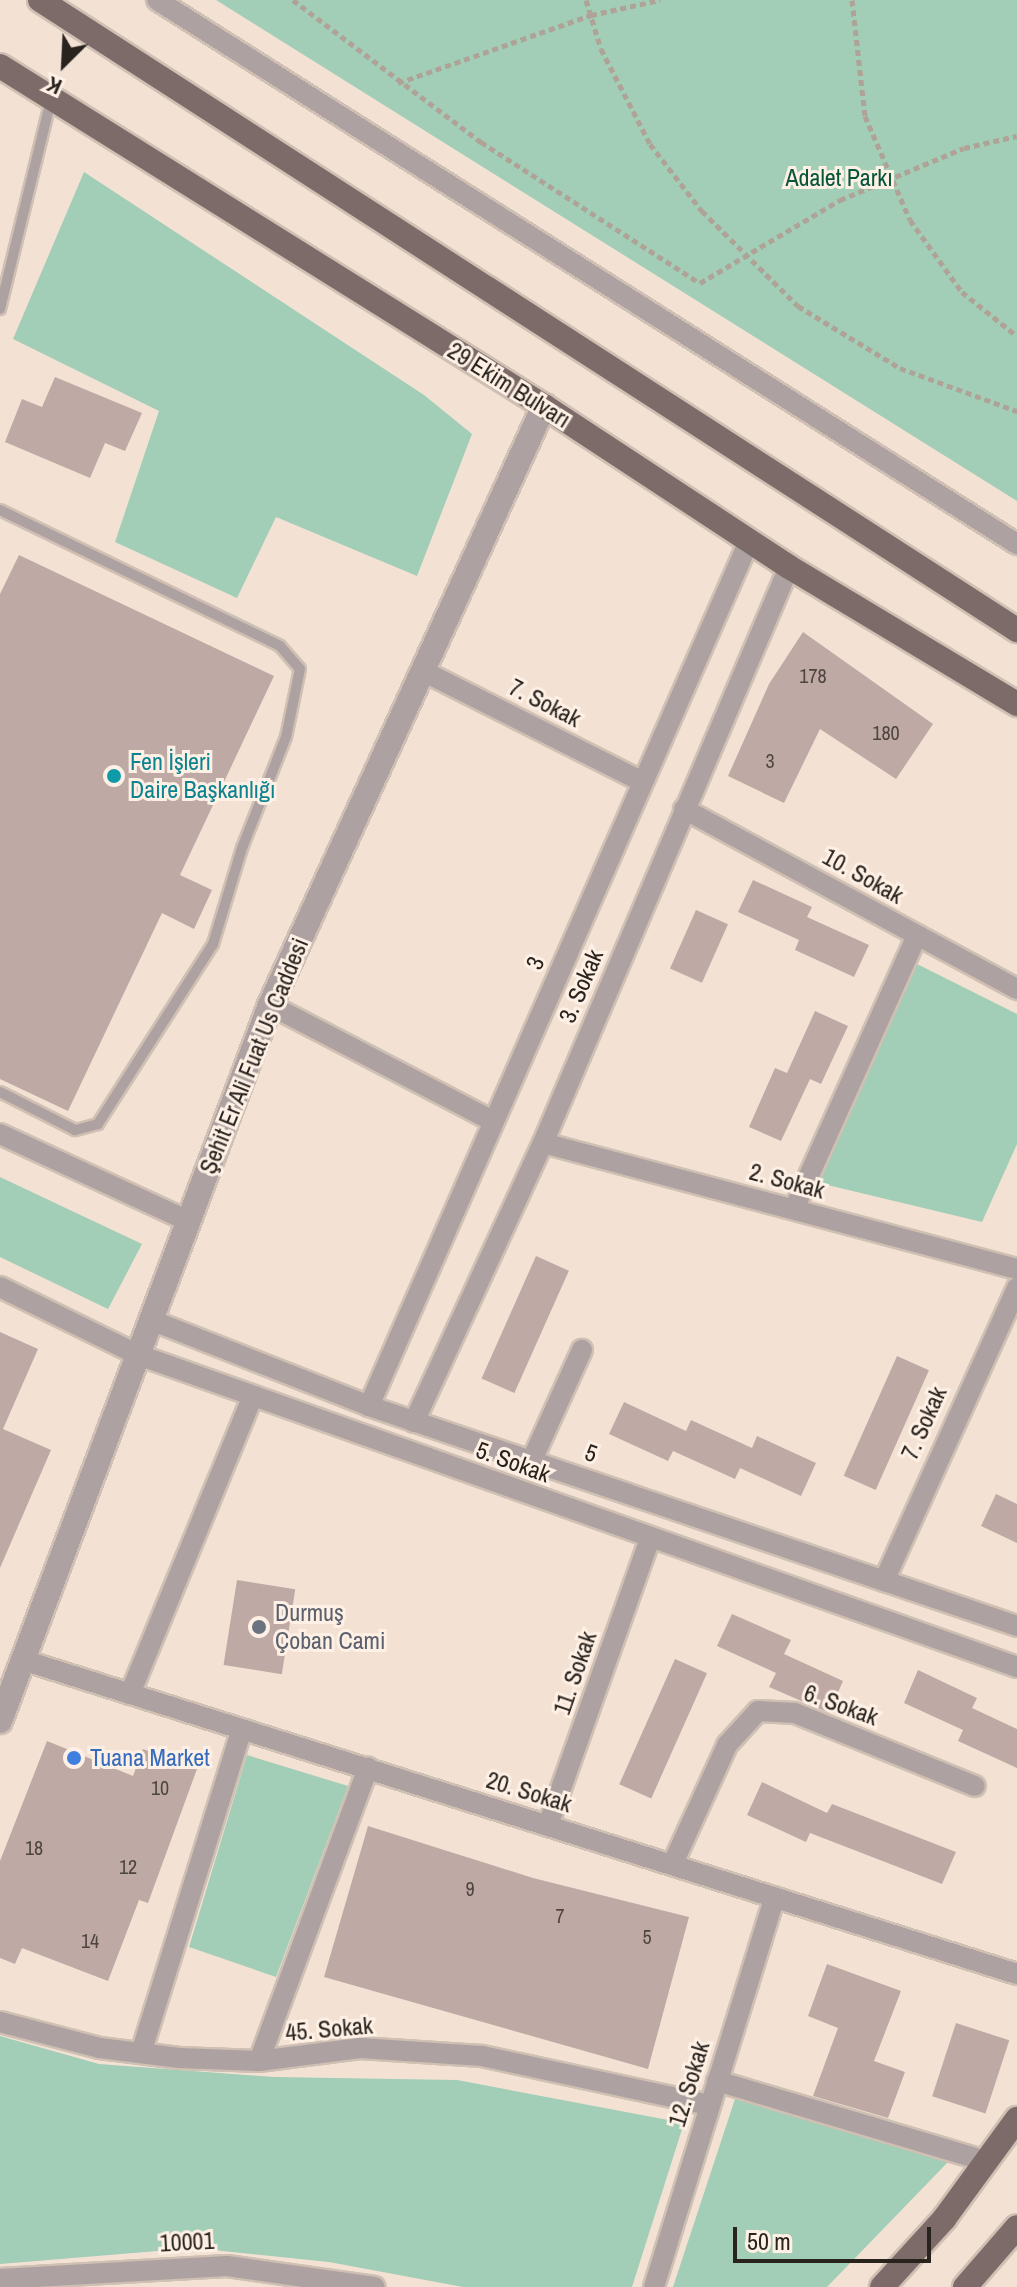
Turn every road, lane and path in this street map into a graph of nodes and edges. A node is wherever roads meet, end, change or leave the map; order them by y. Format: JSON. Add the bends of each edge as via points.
{"nodes":[{"id":1,"x":40,"y":0,"type":"edge"},
{"id":2,"x":157,"y":0,"type":"edge"},
{"id":3,"x":293,"y":0,"type":"edge"},
{"id":4,"x":586,"y":0,"type":"edge"},
{"id":5,"x":660,"y":0,"type":"edge"},
{"id":6,"x":852,"y":0,"type":"edge"},
{"id":7,"x":591,"y":15,"type":"junction"},
{"id":8,"x":0,"y":66,"type":"edge"},
{"id":9,"x":398,"y":83,"type":"junction"},
{"id":10,"x":51,"y":98,"type":"junction"},
{"id":11,"x":1017,"y":136,"type":"edge"},
{"id":12,"x":890,"y":179,"type":"junction"},
{"id":13,"x":746,"y":255,"type":"junction"},
{"id":14,"x":0,"y":309,"type":"edge"},
{"id":15,"x":1017,"y":336,"type":"edge"},
{"id":16,"x":544,"y":406,"type":"junction"},
{"id":17,"x":1017,"y":411,"type":"edge"},
{"id":18,"x":0,"y":510,"type":"edge"},
{"id":19,"x":749,"y":541,"type":"junction"},
{"id":20,"x":1017,"y":544,"type":"edge"},
{"id":21,"x":789,"y":567,"type":"junction"},
{"id":22,"x":1017,"y":630,"type":"edge"},
{"id":23,"x":425,"y":672,"type":"junction"},
{"id":24,"x":1017,"y":704,"type":"edge"},
{"id":25,"x":641,"y":781,"type":"junction"},
{"id":26,"x":684,"y":809,"type":"junction"},
{"id":27,"x":917,"y":935,"type":"junction"},
{"id":28,"x":1017,"y":989,"type":"edge"},
{"id":29,"x":270,"y":1005,"type":"junction"},
{"id":30,"x":0,"y":1092,"type":"edge"},
{"id":31,"x":493,"y":1121,"type":"junction"},
{"id":32,"x":0,"y":1134,"type":"edge"},
{"id":33,"x":543,"y":1143,"type":"junction"},
{"id":34,"x":794,"y":1209,"type":"junction"},
{"id":35,"x":188,"y":1221,"type":"junction"},
{"id":36,"x":1017,"y":1269,"type":"edge"},
{"id":37,"x":0,"y":1287,"type":"edge"},
{"id":38,"x":1017,"y":1288,"type":"edge"},
{"id":39,"x":151,"y":1320,"type":"junction"},
{"id":40,"x":582,"y":1350,"type":"dead end"},
{"id":41,"x":136,"y":1354,"type":"junction"},
{"id":42,"x":253,"y":1396,"type":"junction"},
{"id":43,"x":369,"y":1406,"type":"junction"},
{"id":44,"x":414,"y":1422,"type":"junction"},
{"id":45,"x":532,"y":1460,"type":"junction"},
{"id":46,"x":650,"y":1538,"type":"junction"},
{"id":47,"x":884,"y":1581,"type":"junction"},
{"id":48,"x":1017,"y":1626,"type":"edge"},
{"id":49,"x":26,"y":1661,"type":"junction"},
{"id":50,"x":1017,"y":1667,"type":"edge"},
{"id":51,"x":130,"y":1694,"type":"junction"},
{"id":52,"x":0,"y":1721,"type":"edge"},
{"id":53,"x":242,"y":1729,"type":"junction"},
{"id":54,"x":368,"y":1768,"type":"junction"},
{"id":55,"x":975,"y":1786,"type":"dead end"},
{"id":56,"x":548,"y":1825,"type":"junction"},
{"id":57,"x":674,"y":1861,"type":"junction"},
{"id":58,"x":775,"y":1897,"type":"junction"},
{"id":59,"x":1017,"y":1974,"type":"edge"},
{"id":60,"x":0,"y":2022,"type":"edge"},
{"id":61,"x":141,"y":2053,"type":"junction"},
{"id":62,"x":259,"y":2061,"type":"junction"},
{"id":63,"x":717,"y":2081,"type":"junction"},
{"id":64,"x":709,"y":2105,"type":"junction"},
{"id":65,"x":1017,"y":2119,"type":"edge"},
{"id":66,"x":986,"y":2161,"type":"junction"},
{"id":67,"x":1014,"y":2237,"type":"edge"},
{"id":68,"x":227,"y":2266,"type":"junction"},
{"id":69,"x":0,"y":2279,"type":"edge"},
{"id":70,"x":220,"y":2287,"type":"edge"},
{"id":71,"x":375,"y":2287,"type":"edge"},
{"id":72,"x":654,"y":2287,"type":"edge"},
{"id":73,"x":882,"y":2287,"type":"edge"},
{"id":74,"x":965,"y":2287,"type":"edge"}],
"edges":[{"from":1,"to":22,"type":"main road"},
{"from":2,"to":20,"type":"street"},
{"from":3,"to":9,"type":"path"},
{"from":4,"to":7,"type":"path"},
{"from":5,"to":7,"type":"path"},
{"from":6,"to":12,"type":"path","via":[[865,116]]},
{"from":7,"to":9,"type":"path"},
{"from":7,"to":13,"type":"path","via":[[601,49],[650,144]]},
{"from":8,"to":10,"type":"main road","name":"29 Ekim Bulvarı"},
{"from":9,"to":13,"type":"path","via":[[700,283]]},
{"from":10,"to":14,"type":"lane"},
{"from":10,"to":16,"type":"main road","name":"29 Ekim Bulvarı"},
{"from":11,"to":12,"type":"path","via":[[964,148]]},
{"from":12,"to":13,"type":"path","via":[[840,200]]},
{"from":12,"to":15,"type":"path","via":[[910,220],[962,292]]},
{"from":13,"to":17,"type":"path","via":[[798,306],[900,368]]},
{"from":16,"to":19,"type":"main road","name":"29 Ekim Bulvarı"},
{"from":16,"to":23,"type":"street","name":"Şehit Er Ali Fuat Us Caddesi"},
{"from":18,"to":30,"type":"lane","via":[[280,646],[300,669],[286,737],[242,848],[213,944],[98,1124],[75,1130]]},
{"from":19,"to":21,"type":"main road","name":"29 Ekim Bulvarı"},
{"from":19,"to":25,"type":"street","name":"3"},
{"from":21,"to":24,"type":"main road","name":"29 Ekim Bulvarı"},
{"from":21,"to":26,"type":"street","name":"3. Sokak"},
{"from":23,"to":25,"type":"street","name":"7. Sokak"},
{"from":23,"to":29,"type":"street","name":"Şehit Er Ali Fuat Us Caddesi"},
{"from":25,"to":31,"type":"street","name":"3"},
{"from":26,"to":27,"type":"street","name":"10. Sokak"},
{"from":26,"to":33,"type":"street","name":"3. Sokak"},
{"from":27,"to":28,"type":"street","name":"10. Sokak"},
{"from":27,"to":34,"type":"street"},
{"from":29,"to":31,"type":"street"},
{"from":29,"to":35,"type":"street","name":"Şehit Er Ali Fuat Us Caddesi"},
{"from":31,"to":43,"type":"street","name":"3"},
{"from":32,"to":35,"type":"street"},
{"from":33,"to":34,"type":"street","name":"2. Sokak"},
{"from":33,"to":44,"type":"street","name":"3. Sokak"},
{"from":34,"to":36,"type":"street","name":"2. Sokak"},
{"from":35,"to":39,"type":"street","name":"Şehit Er Ali Fuat Us Caddesi"},
{"from":37,"to":41,"type":"street","name":"5. Sokak"},
{"from":38,"to":47,"type":"street","name":"7. Sokak"},
{"from":39,"to":41,"type":"street","name":"Şehit Er Ali Fuat Us Caddesi"},
{"from":39,"to":43,"type":"street","name":"5"},
{"from":40,"to":45,"type":"street"},
{"from":41,"to":42,"type":"street","name":"5. Sokak"},
{"from":41,"to":49,"type":"street","name":"Şehit Er Ali Fuat Us Caddesi"},
{"from":42,"to":46,"type":"street","name":"5. Sokak"},
{"from":42,"to":51,"type":"street"},
{"from":43,"to":44,"type":"street","name":"5"},
{"from":44,"to":45,"type":"street","name":"5"},
{"from":45,"to":47,"type":"street","name":"5"},
{"from":46,"to":50,"type":"street","name":"5. Sokak"},
{"from":46,"to":56,"type":"street","name":"11. Sokak"},
{"from":47,"to":48,"type":"street","name":"5"},
{"from":49,"to":51,"type":"street","name":"20. Sokak"},
{"from":49,"to":52,"type":"street","name":"Şehit Er Ali Fuat Us Caddesi"},
{"from":51,"to":53,"type":"street","name":"20. Sokak"},
{"from":53,"to":54,"type":"street","name":"20. Sokak"},
{"from":53,"to":61,"type":"street"},
{"from":54,"to":56,"type":"street","name":"20. Sokak"},
{"from":54,"to":62,"type":"street"},
{"from":55,"to":57,"type":"street","name":"6. Sokak","via":[[795,1713],[758,1711],[727,1745]]},
{"from":56,"to":57,"type":"street","name":"20. Sokak"},
{"from":57,"to":58,"type":"street","name":"20. Sokak"},
{"from":58,"to":59,"type":"street","name":"20. Sokak"},
{"from":58,"to":63,"type":"street","name":"12. Sokak"},
{"from":60,"to":61,"type":"street","name":"45. Sokak"},
{"from":61,"to":62,"type":"street","name":"45. Sokak"},
{"from":62,"to":64,"type":"street","name":"45. Sokak","via":[[360,2048],[482,2056]]},
{"from":63,"to":64,"type":"street","name":"12. Sokak"},
{"from":63,"to":66,"type":"street"},
{"from":64,"to":72,"type":"street","name":"12. Sokak"},
{"from":65,"to":66,"type":"main road"},
{"from":66,"to":73,"type":"main road"},
{"from":67,"to":74,"type":"main road"},
{"from":68,"to":69,"type":"street","name":"10001"},
{"from":68,"to":70,"type":"street"},
{"from":68,"to":71,"type":"street","name":"10001"}]}
